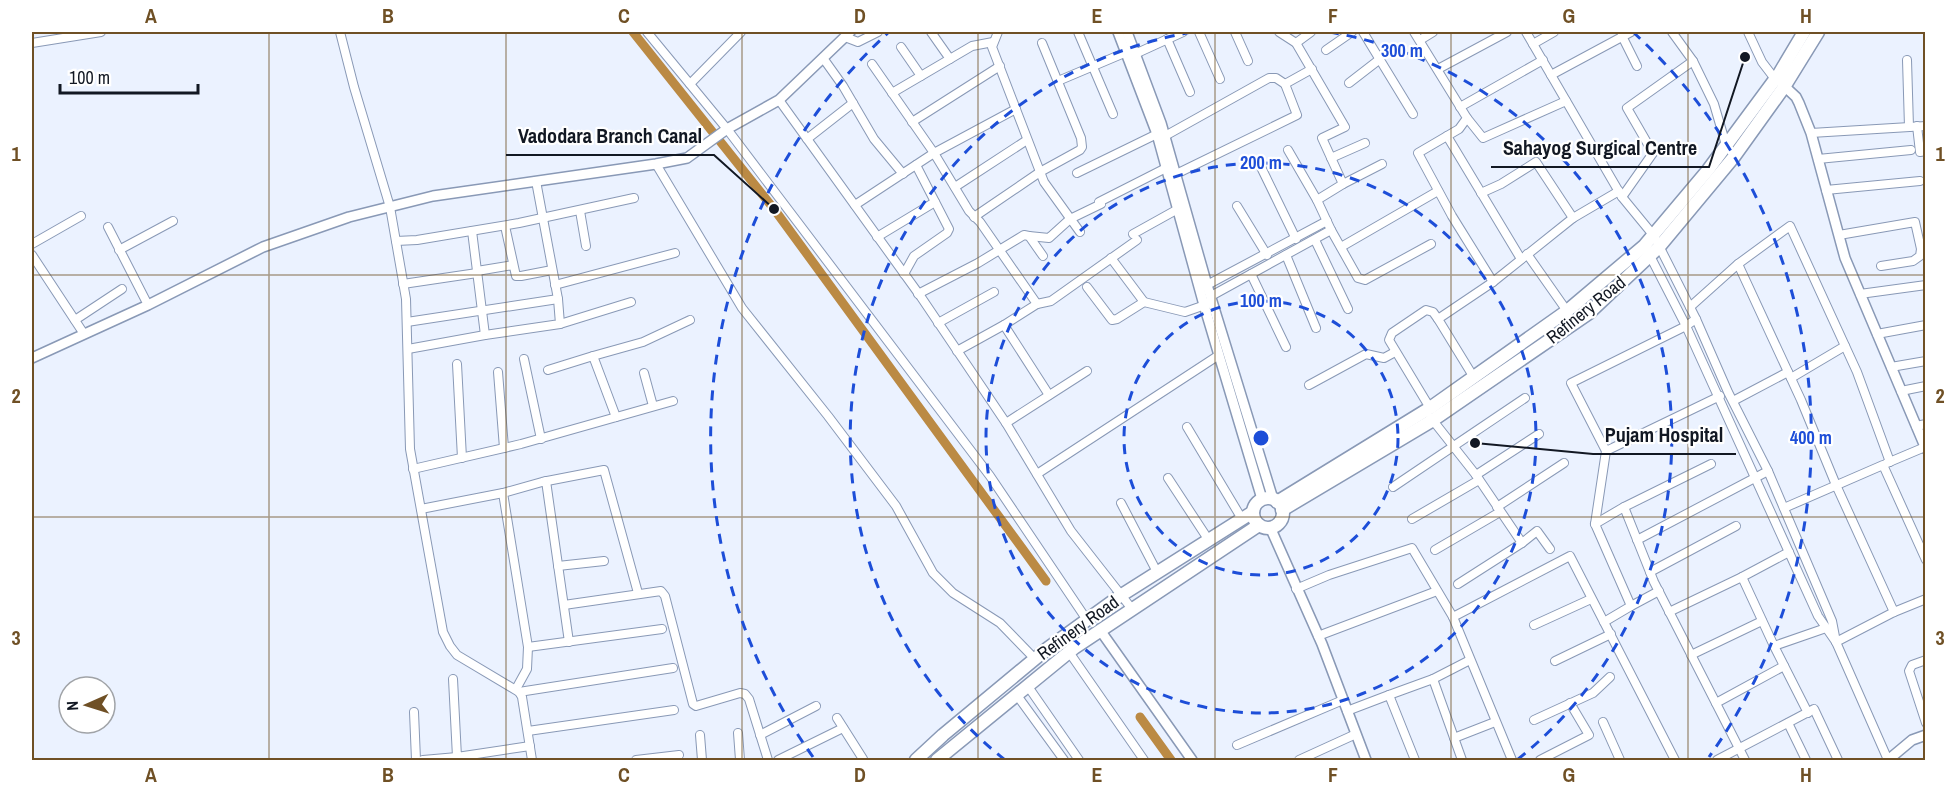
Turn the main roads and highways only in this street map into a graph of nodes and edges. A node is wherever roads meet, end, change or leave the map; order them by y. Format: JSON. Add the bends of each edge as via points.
{"nodes":[{"id":1,"x":1804,"y":32,"type":"edge"},
{"id":2,"x":1818,"y":32,"type":"edge"},
{"id":3,"x":1780,"y":83,"type":"junction"},
{"id":4,"x":1657,"y":242,"type":"junction"},
{"id":5,"x":1647,"y":251,"type":"junction"},
{"id":6,"x":1430,"y":413,"type":"junction"},
{"id":7,"x":1274,"y":503,"type":"junction"},
{"id":8,"x":1247,"y":516,"type":"junction"},
{"id":9,"x":1264,"y":526,"type":"junction"},
{"id":10,"x":1038,"y":656,"type":"junction"},
{"id":11,"x":1051,"y":665,"type":"junction"},
{"id":12,"x":916,"y":760,"type":"edge"},
{"id":13,"x":938,"y":760,"type":"edge"}],
"edges":[{"from":1,"to":3,"type":"main road","name":"Refinery Road"},
{"from":2,"to":3,"type":"main road","name":"Refinery Road"},
{"from":3,"to":4,"type":"main road","name":"Refinery Road","via":[[1726,145]]},
{"from":3,"to":4,"type":"main road","name":"Refinery Road","via":[[1735,156]]},
{"from":4,"to":5,"type":"main road","name":"Refinery Road"},
{"from":5,"to":6,"type":"main road","name":"Refinery Road","via":[[1473,376]]},
{"from":5,"to":6,"type":"main road","name":"Refinery Road","via":[[1580,320]]},
{"from":6,"to":7,"type":"main road","name":"Refinery Road"},
{"from":7,"to":8,"type":"main road","via":[[1256,504]]},
{"from":7,"to":9,"type":"main road","via":[[1281,520]]},
{"from":8,"to":9,"type":"main road"},
{"from":8,"to":10,"type":"main road","name":"Refinery Road","via":[[1120,596]]},
{"from":9,"to":11,"type":"main road","name":"Refinery Road"},
{"from":10,"to":11,"type":"main road"},
{"from":10,"to":12,"type":"main road","name":"Refinery Road"},
{"from":11,"to":13,"type":"main road","name":"Refinery Road"}]}
